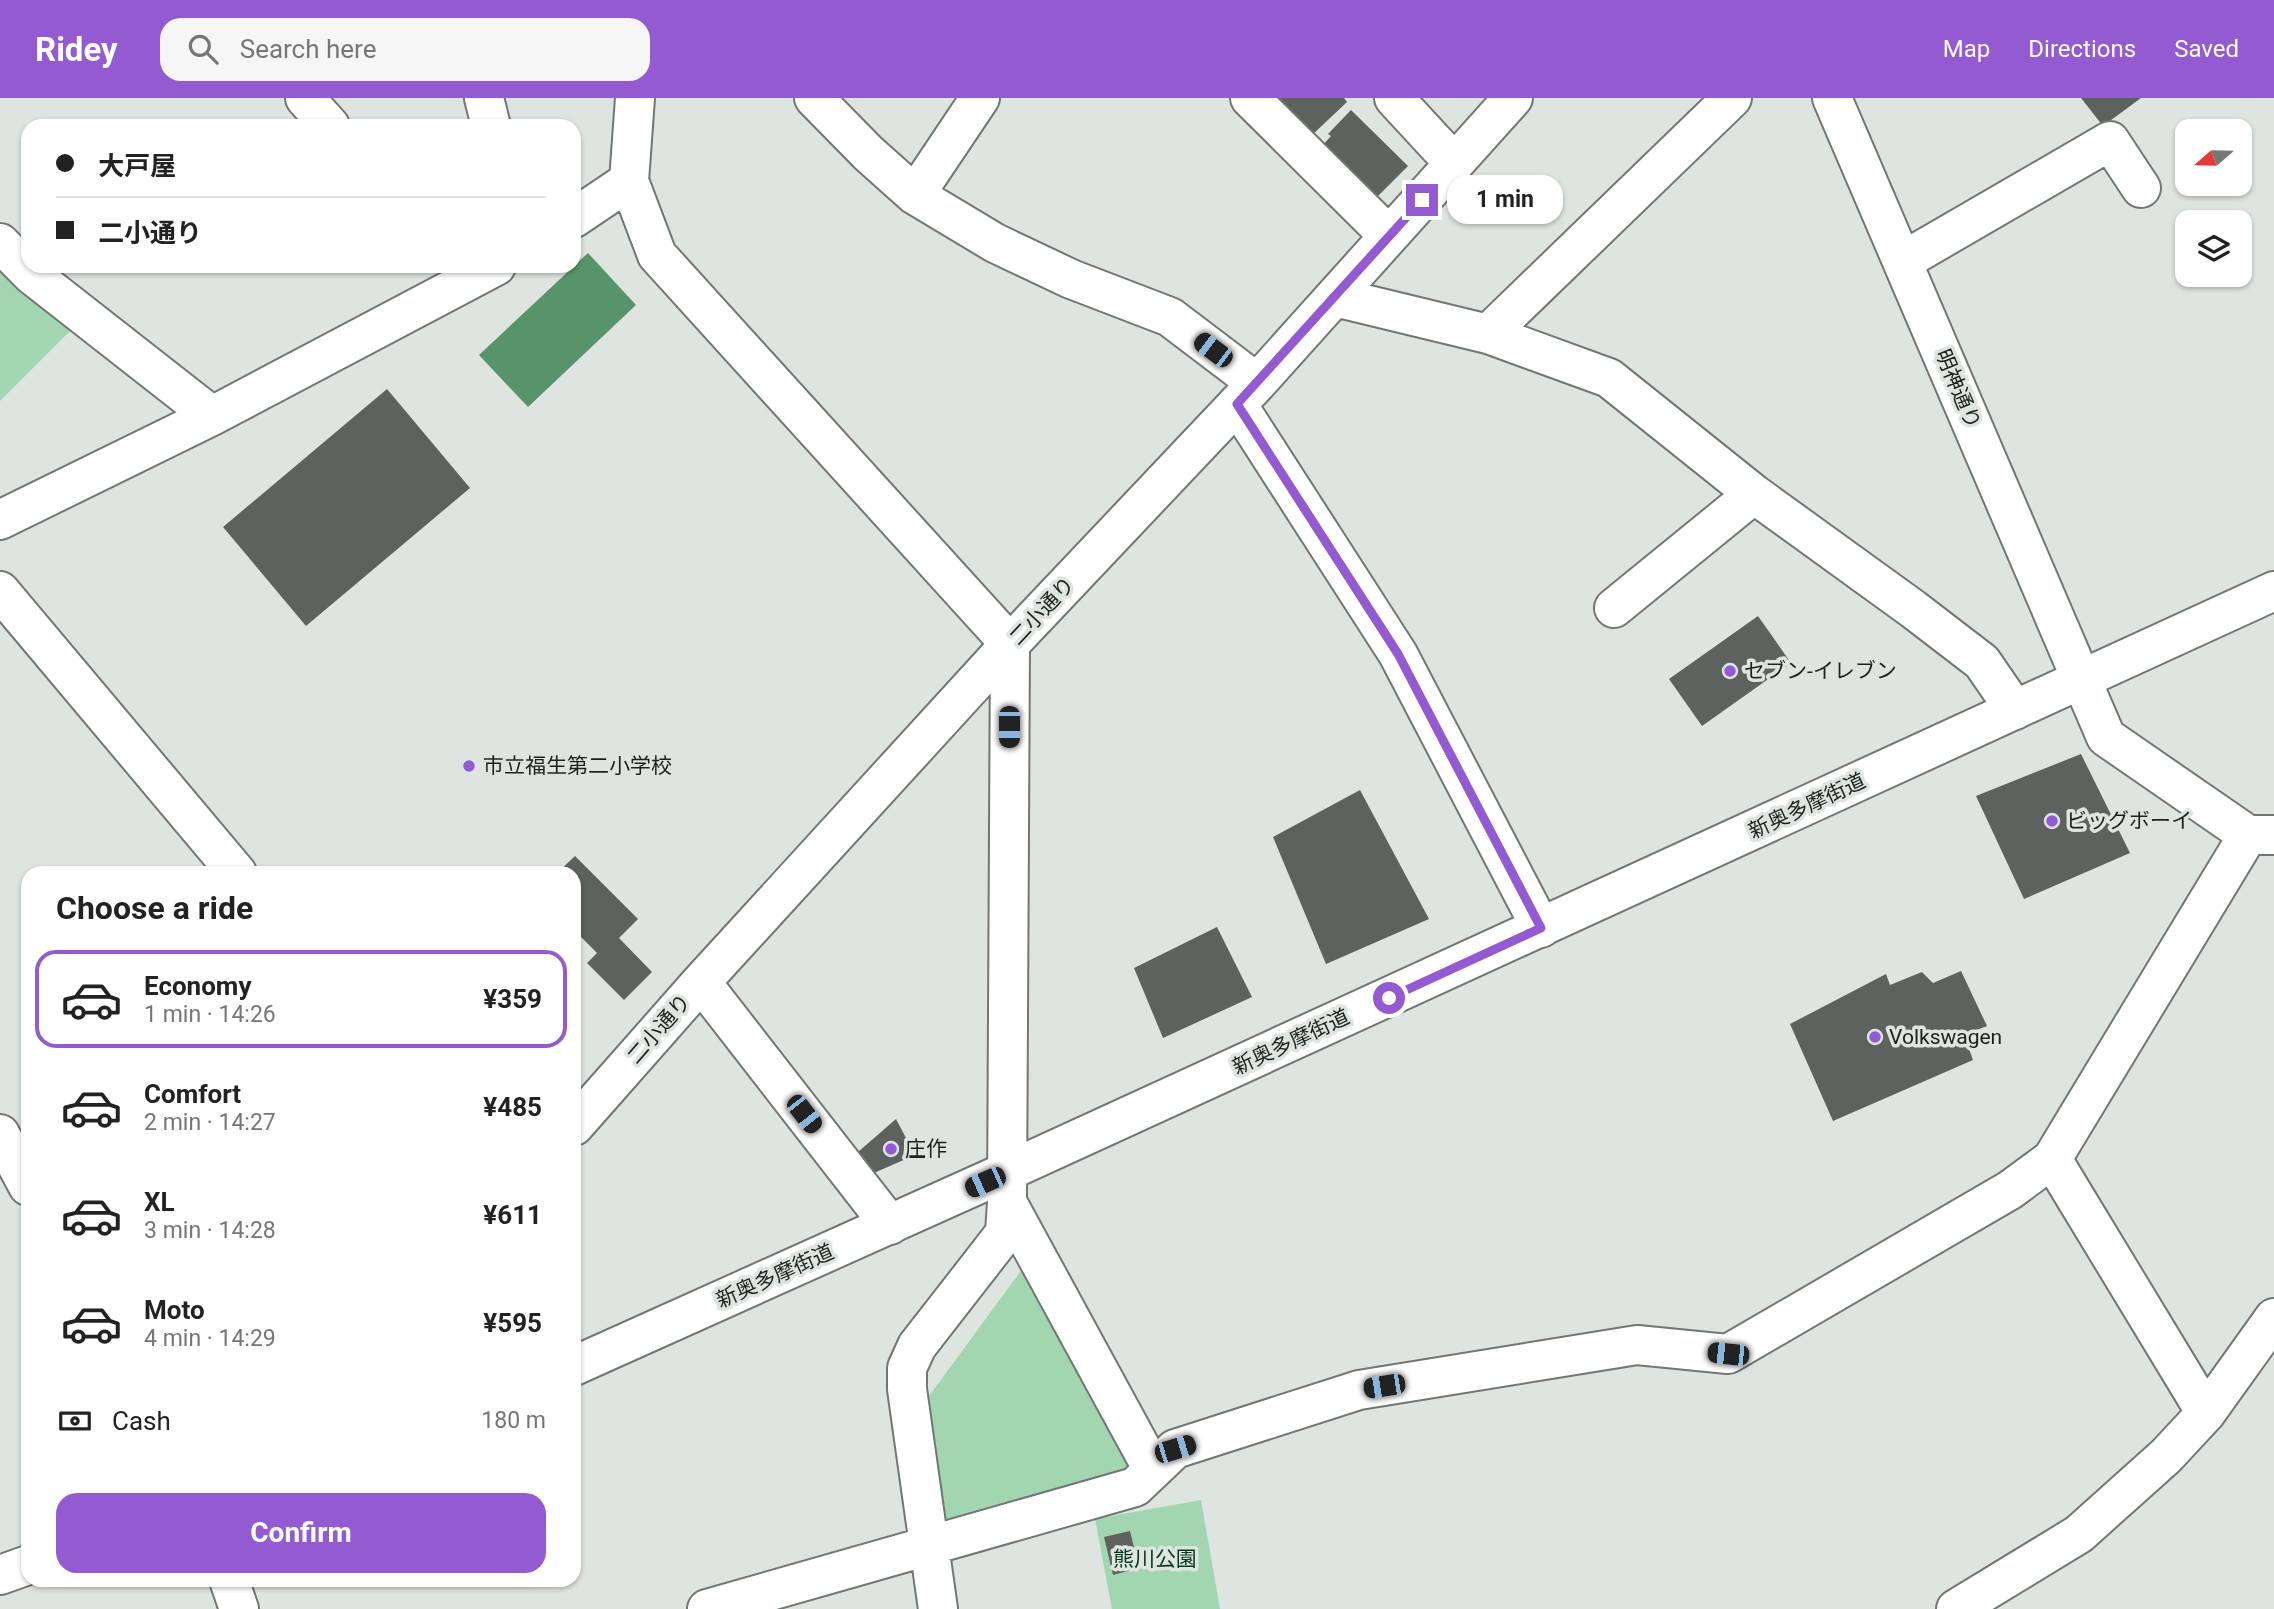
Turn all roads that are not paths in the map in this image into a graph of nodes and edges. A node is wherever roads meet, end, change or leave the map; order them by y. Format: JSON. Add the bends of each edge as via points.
{"nodes":[{"id":1,"x":305,"y":98,"type":"edge"},
{"id":2,"x":484,"y":98,"type":"edge"},
{"id":3,"x":635,"y":98,"type":"edge"},
{"id":4,"x":814,"y":98,"type":"edge"},
{"id":5,"x":980,"y":98,"type":"edge"},
{"id":6,"x":1250,"y":98,"type":"edge"},
{"id":7,"x":1394,"y":98,"type":"edge"},
{"id":8,"x":1513,"y":98,"type":"edge"},
{"id":9,"x":1732,"y":98,"type":"edge"},
{"id":10,"x":1832,"y":98,"type":"edge"},
{"id":11,"x":324,"y":119,"type":"edge"},
{"id":12,"x":489,"y":119,"type":"edge"},
{"id":13,"x":1454,"y":163,"type":"junction"},
{"id":14,"x":629,"y":181,"type":"junction"},
{"id":15,"x":2141,"y":188,"type":"dead end"},
{"id":16,"x":915,"y":195,"type":"junction"},
{"id":17,"x":581,"y":213,"type":"edge"},
{"id":18,"x":1389,"y":236,"type":"junction"},
{"id":19,"x":0,"y":243,"type":"edge"},
{"id":20,"x":1903,"y":261,"type":"junction"},
{"id":21,"x":21,"y":264,"type":"edge"},
{"id":22,"x":30,"y":273,"type":"edge"},
{"id":23,"x":469,"y":273,"type":"edge"},
{"id":24,"x":1335,"y":297,"type":"junction"},
{"id":25,"x":1488,"y":334,"type":"junction"},
{"id":26,"x":1247,"y":393,"type":"junction"},
{"id":27,"x":212,"y":416,"type":"junction"},
{"id":28,"x":1754,"y":494,"type":"junction"},
{"id":29,"x":0,"y":520,"type":"edge"},
{"id":30,"x":0,"y":591,"type":"edge"},
{"id":31,"x":2274,"y":591,"type":"edge"},
{"id":32,"x":1614,"y":608,"type":"dead end"},
{"id":33,"x":1010,"y":644,"type":"junction"},
{"id":34,"x":2082,"y":680,"type":"junction"},
{"id":35,"x":2015,"y":710,"type":"junction"},
{"id":36,"x":2266,"y":830,"type":"edge"},
{"id":37,"x":229,"y":866,"type":"edge"},
{"id":38,"x":1541,"y":928,"type":"junction"},
{"id":39,"x":701,"y":982,"type":"junction"},
{"id":40,"x":581,"y":1118,"type":"edge"},
{"id":41,"x":0,"y":1134,"type":"edge"},
{"id":42,"x":2052,"y":1159,"type":"junction"},
{"id":43,"x":21,"y":1173,"type":"edge"},
{"id":44,"x":1008,"y":1187,"type":"junction"},
{"id":45,"x":890,"y":1225,"type":"junction"},
{"id":46,"x":2274,"y":1318,"type":"edge"},
{"id":47,"x":581,"y":1363,"type":"edge"},
{"id":48,"x":2206,"y":1413,"type":"junction"},
{"id":49,"x":1153,"y":1470,"type":"junction"},
{"id":50,"x":929,"y":1546,"type":"junction"},
{"id":51,"x":21,"y":1568,"type":"edge"},
{"id":52,"x":0,"y":1575,"type":"edge"},
{"id":53,"x":231,"y":1587,"type":"edge"},
{"id":54,"x":239,"y":1609,"type":"edge"},
{"id":55,"x":707,"y":1609,"type":"edge"},
{"id":56,"x":938,"y":1609,"type":"edge"},
{"id":57,"x":1956,"y":1609,"type":"edge"}],
"edges":[{"from":1,"to":11,"type":"street"},
{"from":2,"to":12,"type":"street"},
{"from":3,"to":14,"type":"street"},
{"from":4,"to":16,"type":"street"},
{"from":5,"to":16,"type":"street"},
{"from":6,"to":18,"type":"street"},
{"from":7,"to":13,"type":"street"},
{"from":8,"to":13,"type":"street","name":"二小通り"},
{"from":9,"to":25,"type":"street"},
{"from":10,"to":20,"type":"street","name":"明神通り"},
{"from":13,"to":18,"type":"street","name":"二小通り"},
{"from":14,"to":17,"type":"street"},
{"from":14,"to":33,"type":"street","via":[[657,255]]},
{"from":15,"to":20,"type":"street","via":[[2110,141]]},
{"from":16,"to":26,"type":"street","via":[[1049,269],[1170,317]]},
{"from":18,"to":24,"type":"street","name":"二小通り"},
{"from":19,"to":21,"type":"street"},
{"from":20,"to":34,"type":"street","name":"明神通り"},
{"from":22,"to":27,"type":"street"},
{"from":23,"to":27,"type":"street"},
{"from":24,"to":25,"type":"street"},
{"from":24,"to":26,"type":"street","name":"二小通り"},
{"from":25,"to":28,"type":"street","via":[[1609,378]]},
{"from":26,"to":33,"type":"street","name":"二小通り"},
{"from":26,"to":38,"type":"street","via":[[1398,654]]},
{"from":27,"to":29,"type":"street"},
{"from":28,"to":32,"type":"street"},
{"from":28,"to":35,"type":"street","via":[[1982,662]]},
{"from":30,"to":37,"type":"street"},
{"from":31,"to":34,"type":"street","name":"新奥多摩街道"},
{"from":33,"to":39,"type":"street","name":"二小通り"},
{"from":33,"to":44,"type":"street"},
{"from":34,"to":35,"type":"street","name":"新奥多摩街道"},
{"from":34,"to":36,"type":"street","name":"明神通り","via":[[2110,742]]},
{"from":35,"to":38,"type":"street","name":"新奥多摩街道"},
{"from":36,"to":42,"type":"street"},
{"from":38,"to":44,"type":"street","name":"新奥多摩街道"},
{"from":39,"to":40,"type":"street","name":"二小通り"},
{"from":39,"to":45,"type":"street"},
{"from":41,"to":43,"type":"street"},
{"from":42,"to":48,"type":"street"},
{"from":42,"to":49,"type":"street","via":[[2010,1190],[1728,1354],[1637,1345],[1359,1390],[1175,1449]]},
{"from":44,"to":45,"type":"street","name":"新奥多摩街道"},
{"from":44,"to":49,"type":"street"},
{"from":44,"to":50,"type":"street","via":[[1005,1234],[917,1346],[907,1368]]},
{"from":45,"to":47,"type":"street","name":"新奥多摩街道"},
{"from":46,"to":48,"type":"street"},
{"from":48,"to":57,"type":"street","via":[[2166,1457],[2079,1534]]},
{"from":49,"to":50,"type":"street","via":[[1135,1488]]},
{"from":50,"to":55,"type":"street"},
{"from":50,"to":56,"type":"street"},
{"from":51,"to":52,"type":"street"},
{"from":53,"to":54,"type":"street"}]}
